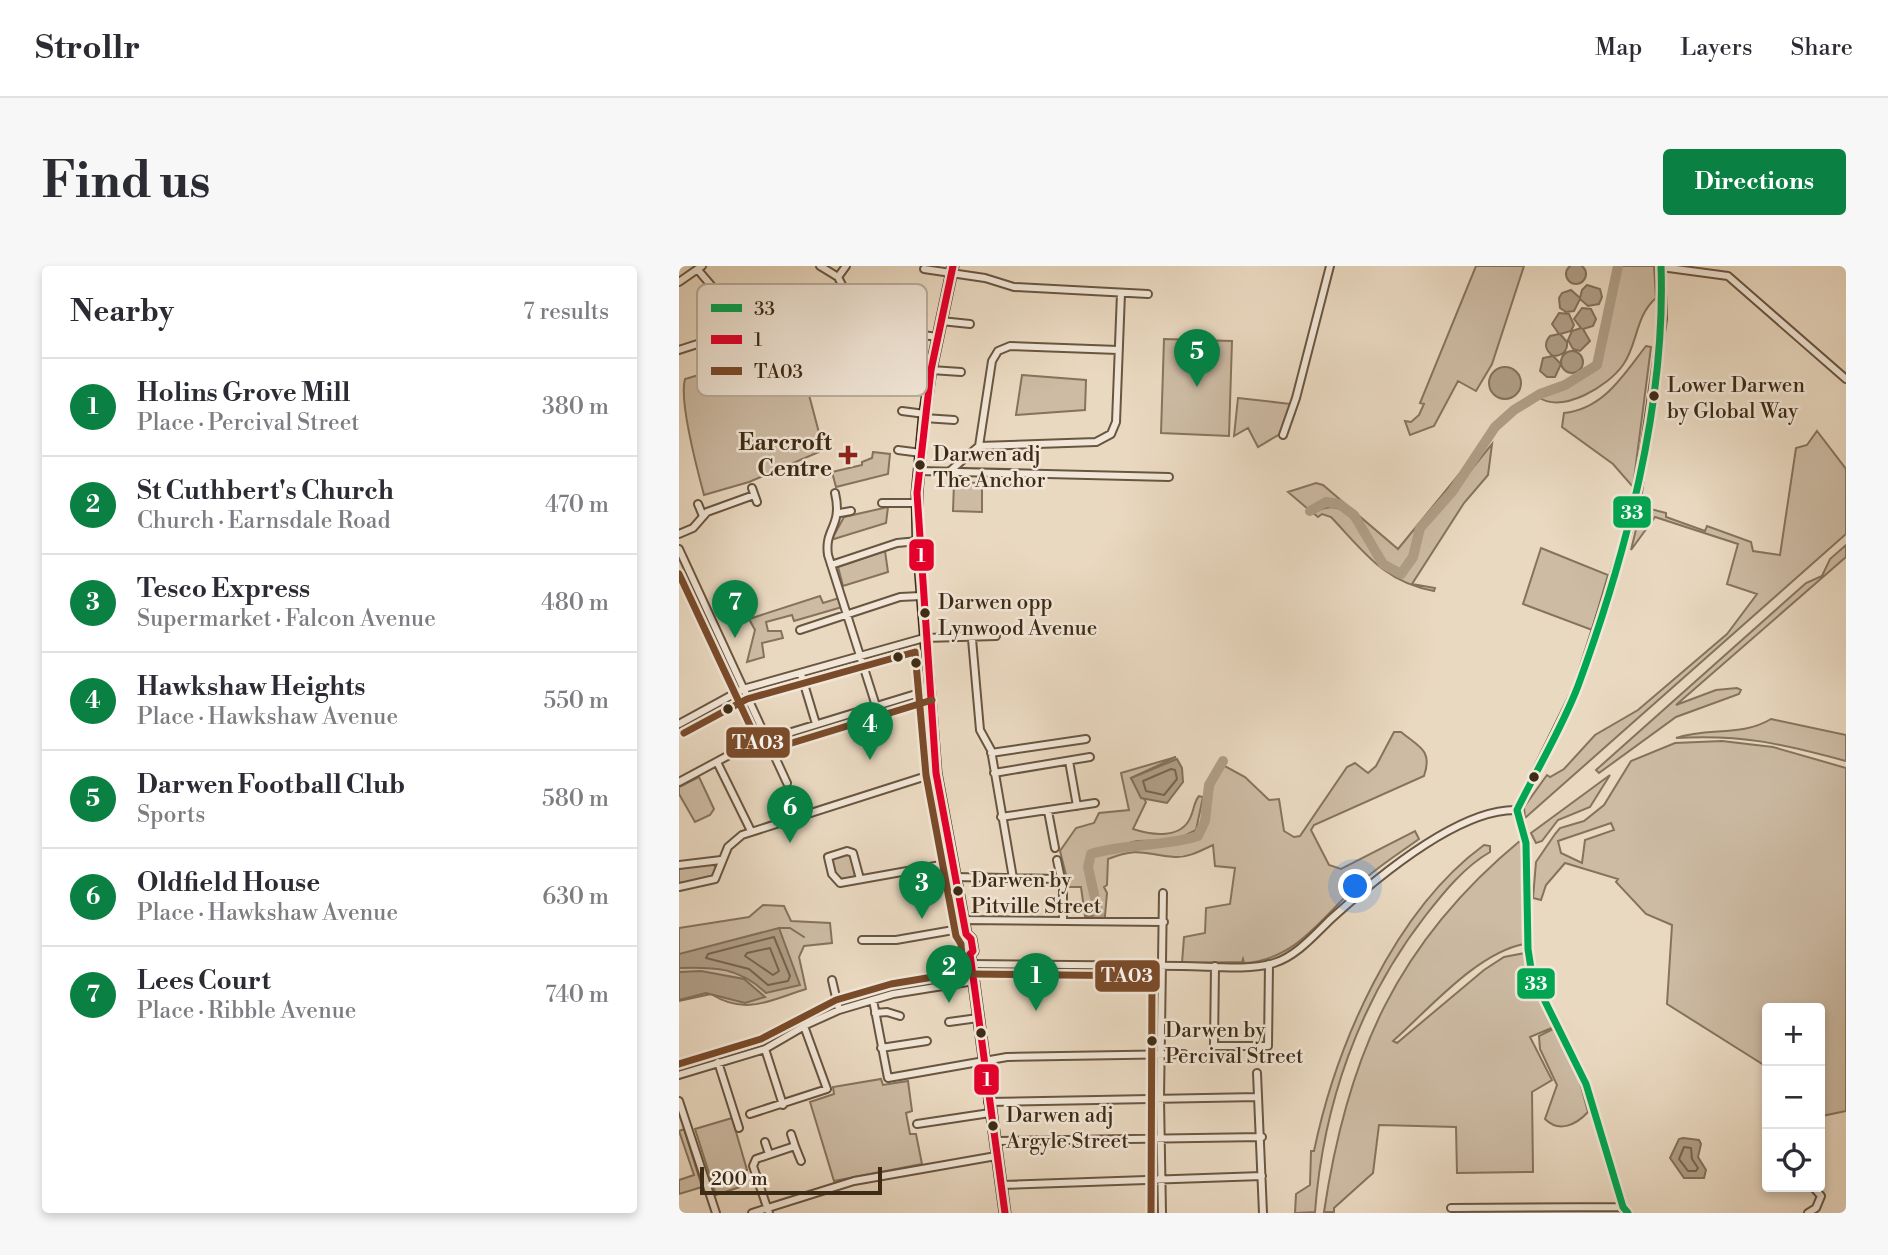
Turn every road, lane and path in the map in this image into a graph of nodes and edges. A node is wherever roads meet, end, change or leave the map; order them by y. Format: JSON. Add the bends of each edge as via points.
{"nodes":[{"id":1,"x":820,"y":266,"type":"edge"},
{"id":2,"x":846,"y":266,"type":"edge"},
{"id":3,"x":1330,"y":266,"type":"edge"},
{"id":4,"x":1661,"y":267,"type":"edge"},
{"id":5,"x":700,"y":268,"type":"edge"},
{"id":6,"x":924,"y":269,"type":"dead end"},
{"id":7,"x":952,"y":270,"type":"edge"},
{"id":8,"x":838,"y":276,"type":"junction"},
{"id":9,"x":679,"y":282,"type":"edge"},
{"id":10,"x":711,"y":284,"type":"edge"},
{"id":11,"x":842,"y":284,"type":"edge"},
{"id":12,"x":1121,"y":293,"type":"junction"},
{"id":13,"x":1148,"y":294,"type":"dead end"},
{"id":14,"x":941,"y":321,"type":"junction"},
{"id":15,"x":970,"y":324,"type":"dead end"},
{"id":16,"x":927,"y":336,"type":"edge"},
{"id":17,"x":938,"y":337,"type":"junction"},
{"id":18,"x":697,"y":344,"type":"edge"},
{"id":19,"x":679,"y":350,"type":"edge"},
{"id":20,"x":1118,"y":350,"type":"junction"},
{"id":21,"x":931,"y":370,"type":"junction"},
{"id":22,"x":961,"y":372,"type":"dead end"},
{"id":23,"x":1846,"y":379,"type":"edge"},
{"id":24,"x":902,"y":411,"type":"dead end"},
{"id":25,"x":925,"y":416,"type":"junction"},
{"id":26,"x":954,"y":420,"type":"dead end"},
{"id":27,"x":1283,"y":435,"type":"dead end"},
{"id":28,"x":979,"y":446,"type":"junction"},
{"id":29,"x":898,"y":450,"type":"dead end"},
{"id":30,"x":921,"y":453,"type":"junction"},
{"id":31,"x":919,"y":471,"type":"junction"},
{"id":32,"x":950,"y":471,"type":"junction"},
{"id":33,"x":1169,"y":477,"type":"dead end"},
{"id":34,"x":835,"y":493,"type":"dead end"},
{"id":35,"x":754,"y":495,"type":"dead end"},
{"id":36,"x":882,"y":503,"type":"dead end"},
{"id":37,"x":917,"y":503,"type":"junction"},
{"id":38,"x":698,"y":504,"type":"dead end"},
{"id":39,"x":851,"y":511,"type":"dead end"},
{"id":40,"x":840,"y":513,"type":"junction"},
{"id":41,"x":703,"y":516,"type":"junction"},
{"id":42,"x":679,"y":534,"type":"edge"},
{"id":43,"x":918,"y":541,"type":"junction"},
{"id":44,"x":679,"y":550,"type":"edge"},
{"id":45,"x":831,"y":565,"type":"junction"},
{"id":46,"x":921,"y":596,"type":"junction"},
{"id":47,"x":847,"y":614,"type":"junction"},
{"id":48,"x":800,"y":630,"type":"dead end"},
{"id":49,"x":996,"y":636,"type":"dead end"},
{"id":50,"x":924,"y":638,"type":"junction"},
{"id":51,"x":972,"y":639,"type":"junction"},
{"id":52,"x":862,"y":657,"type":"junction"},
{"id":53,"x":801,"y":674,"type":"junction"},
{"id":54,"x":743,"y":689,"type":"junction"},
{"id":55,"x":929,"y":690,"type":"junction"},
{"id":56,"x":876,"y":706,"type":"junction"},
{"id":57,"x":679,"y":724,"type":"edge"},
{"id":58,"x":816,"y":724,"type":"junction"},
{"id":59,"x":1086,"y":739,"type":"dead end"},
{"id":60,"x":767,"y":740,"type":"junction"},
{"id":61,"x":991,"y":753,"type":"junction"},
{"id":62,"x":1090,"y":757,"type":"dead end"},
{"id":63,"x":1069,"y":761,"type":"junction"},
{"id":64,"x":717,"y":762,"type":"junction"},
{"id":65,"x":936,"y":773,"type":"junction"},
{"id":66,"x":994,"y":774,"type":"junction"},
{"id":67,"x":679,"y":782,"type":"edge"},
{"id":68,"x":787,"y":783,"type":"dead end"},
{"id":69,"x":1095,"y":803,"type":"dead end"},
{"id":70,"x":1077,"y":806,"type":"junction"},
{"id":71,"x":1048,"y":811,"type":"junction"},
{"id":72,"x":1517,"y":812,"type":"junction"},
{"id":73,"x":1001,"y":817,"type":"junction"},
{"id":74,"x":751,"y":831,"type":"junction"},
{"id":75,"x":1055,"y":848,"type":"dead end"},
{"id":76,"x":721,"y":860,"type":"junction"},
{"id":77,"x":1056,"y":860,"type":"dead end"},
{"id":78,"x":952,"y":863,"type":"junction"},
{"id":79,"x":679,"y":865,"type":"edge"},
{"id":80,"x":955,"y":877,"type":"junction"},
{"id":81,"x":1013,"y":878,"type":"junction"},
{"id":82,"x":860,"y":879,"type":"junction"},
{"id":83,"x":1062,"y":879,"type":"junction"},
{"id":84,"x":679,"y":887,"type":"edge"},
{"id":85,"x":1163,"y":893,"type":"dead end"},
{"id":86,"x":1063,"y":921,"type":"junction"},
{"id":87,"x":1164,"y":922,"type":"junction"},
{"id":88,"x":965,"y":927,"type":"junction"},
{"id":89,"x":862,"y":940,"type":"dead end"},
{"id":90,"x":970,"y":959,"type":"junction"},
{"id":91,"x":1269,"y":964,"type":"junction"},
{"id":92,"x":1163,"y":966,"type":"junction"},
{"id":93,"x":1215,"y":966,"type":"junction"},
{"id":94,"x":832,"y":980,"type":"dead end"},
{"id":95,"x":974,"y":981,"type":"junction"},
{"id":96,"x":873,"y":1000,"type":"junction"},
{"id":97,"x":839,"y":1010,"type":"junction"},
{"id":98,"x":875,"y":1013,"type":"junction"},
{"id":99,"x":900,"y":1016,"type":"dead end"},
{"id":100,"x":978,"y":1018,"type":"junction"},
{"id":101,"x":949,"y":1023,"type":"dead end"},
{"id":102,"x":804,"y":1026,"type":"junction"},
{"id":103,"x":914,"y":1034,"type":"dead end"},
{"id":104,"x":927,"y":1041,"type":"dead end"},
{"id":105,"x":915,"y":1043,"type":"junction"},
{"id":106,"x":881,"y":1048,"type":"junction"},
{"id":107,"x":765,"y":1049,"type":"junction"},
{"id":108,"x":1161,"y":1054,"type":"junction"},
{"id":109,"x":1184,"y":1054,"type":"dead end"},
{"id":110,"x":718,"y":1062,"type":"junction"},
{"id":111,"x":983,"y":1062,"type":"junction"},
{"id":112,"x":1257,"y":1073,"type":"dead end"},
{"id":113,"x":679,"y":1075,"type":"edge"},
{"id":114,"x":1258,"y":1097,"type":"junction"},
{"id":115,"x":1160,"y":1099,"type":"junction"},
{"id":116,"x":679,"y":1101,"type":"edge"},
{"id":117,"x":783,"y":1105,"type":"junction"},
{"id":118,"x":989,"y":1107,"type":"junction"},
{"id":119,"x":750,"y":1114,"type":"dead end"},
{"id":120,"x":917,"y":1124,"type":"dead end"},
{"id":121,"x":739,"y":1128,"type":"dead end"},
{"id":122,"x":791,"y":1134,"type":"dead end"},
{"id":123,"x":1262,"y":1136,"type":"junction"},
{"id":124,"x":1161,"y":1137,"type":"junction"},
{"id":125,"x":994,"y":1141,"type":"junction"},
{"id":126,"x":765,"y":1143,"type":"dead end"},
{"id":127,"x":795,"y":1146,"type":"junction"},
{"id":128,"x":769,"y":1154,"type":"junction"},
{"id":129,"x":996,"y":1156,"type":"junction"},
{"id":130,"x":801,"y":1161,"type":"dead end"},
{"id":131,"x":1262,"y":1176,"type":"junction"},
{"id":132,"x":1162,"y":1179,"type":"junction"},
{"id":133,"x":1000,"y":1185,"type":"junction"},
{"id":134,"x":1817,"y":1192,"type":"edge"},
{"id":135,"x":1451,"y":1208,"type":"dead end"},
{"id":136,"x":1626,"y":1210,"type":"edge"},
{"id":137,"x":768,"y":1211,"type":"edge"},
{"id":138,"x":716,"y":1213,"type":"edge"},
{"id":139,"x":752,"y":1213,"type":"edge"},
{"id":140,"x":1005,"y":1213,"type":"edge"},
{"id":141,"x":1163,"y":1213,"type":"edge"},
{"id":142,"x":1263,"y":1213,"type":"edge"},
{"id":143,"x":1808,"y":1213,"type":"edge"}],
"edges":[{"from":1,"to":8,"type":"street"},
{"from":2,"to":8,"type":"street"},
{"from":3,"to":27,"type":"street"},
{"from":4,"to":23,"type":"street","via":[[1728,276]]},
{"from":4,"to":72,"type":"street","via":[[1663,319],[1636,506],[1577,688]]},
{"from":5,"to":9,"type":"street"},
{"from":5,"to":10,"type":"street"},
{"from":6,"to":7,"type":"street"},
{"from":7,"to":12,"type":"street","via":[[1014,287]]},
{"from":7,"to":14,"type":"highway"},
{"from":8,"to":11,"type":"street"},
{"from":12,"to":13,"type":"street"},
{"from":12,"to":20,"type":"street"},
{"from":14,"to":15,"type":"street"},
{"from":14,"to":17,"type":"highway"},
{"from":16,"to":17,"type":"street"},
{"from":17,"to":21,"type":"highway"},
{"from":18,"to":19,"type":"street"},
{"from":20,"to":28,"type":"street","via":[[1010,345],[1001,349],[992,361]]},
{"from":20,"to":28,"type":"street","via":[[1116,422],[1108,437],[1096,442]]},
{"from":21,"to":22,"type":"street"},
{"from":21,"to":25,"type":"highway"},
{"from":24,"to":25,"type":"street"},
{"from":25,"to":26,"type":"street"},
{"from":25,"to":30,"type":"highway"},
{"from":28,"to":32,"type":"street"},
{"from":29,"to":30,"type":"street"},
{"from":30,"to":31,"type":"highway"},
{"from":31,"to":32,"type":"street"},
{"from":31,"to":37,"type":"highway"},
{"from":32,"to":33,"type":"street"},
{"from":34,"to":40,"type":"street"},
{"from":35,"to":41,"type":"street"},
{"from":36,"to":37,"type":"street"},
{"from":37,"to":43,"type":"highway"},
{"from":38,"to":41,"type":"street"},
{"from":39,"to":40,"type":"street"},
{"from":40,"to":45,"type":"street","via":[[826,542]]},
{"from":41,"to":42,"type":"street","via":[[693,528]]},
{"from":43,"to":45,"type":"street","via":[[897,542]]},
{"from":43,"to":46,"type":"highway"},
{"from":44,"to":54,"type":"street"},
{"from":45,"to":47,"type":"street"},
{"from":46,"to":47,"type":"street","via":[[900,597]]},
{"from":46,"to":50,"type":"highway"},
{"from":47,"to":48,"type":"street"},
{"from":47,"to":52,"type":"street"},
{"from":49,"to":51,"type":"street"},
{"from":50,"to":51,"type":"street"},
{"from":50,"to":52,"type":"street"},
{"from":50,"to":55,"type":"highway"},
{"from":51,"to":61,"type":"street","via":[[980,730]]},
{"from":52,"to":53,"type":"street"},
{"from":52,"to":56,"type":"street"},
{"from":53,"to":54,"type":"street"},
{"from":53,"to":58,"type":"street"},
{"from":54,"to":57,"type":"street"},
{"from":54,"to":60,"type":"street"},
{"from":55,"to":56,"type":"street"},
{"from":55,"to":65,"type":"highway"},
{"from":56,"to":58,"type":"street"},
{"from":58,"to":60,"type":"street"},
{"from":59,"to":61,"type":"street"},
{"from":60,"to":64,"type":"street"},
{"from":60,"to":68,"type":"street"},
{"from":61,"to":66,"type":"street"},
{"from":62,"to":63,"type":"street"},
{"from":63,"to":66,"type":"street"},
{"from":63,"to":70,"type":"street"},
{"from":64,"to":67,"type":"street"},
{"from":64,"to":74,"type":"street"},
{"from":65,"to":74,"type":"street"},
{"from":65,"to":78,"type":"highway"},
{"from":66,"to":73,"type":"street"},
{"from":69,"to":70,"type":"street"},
{"from":70,"to":71,"type":"street"},
{"from":71,"to":73,"type":"street"},
{"from":71,"to":75,"type":"street"},
{"from":72,"to":91,"type":"street","via":[[1468,823],[1411,854],[1293,954]]},
{"from":72,"to":136,"type":"street","via":[[1526,843],[1532,975],[1586,1084]]},
{"from":73,"to":81,"type":"street"},
{"from":74,"to":76,"type":"street","via":[[733,841]]},
{"from":76,"to":79,"type":"street"},
{"from":76,"to":84,"type":"street","via":[[715,879]]},
{"from":77,"to":83,"type":"street"},
{"from":78,"to":80,"type":"highway"},
{"from":78,"to":82,"type":"street"},
{"from":80,"to":81,"type":"street"},
{"from":80,"to":88,"type":"highway"},
{"from":81,"to":83,"type":"street"},
{"from":82,"to":82,"type":"street","via":[[851,852],[828,857],[837,883]]},
{"from":83,"to":86,"type":"street"},
{"from":85,"to":87,"type":"street"},
{"from":86,"to":87,"type":"street"},
{"from":86,"to":88,"type":"street"},
{"from":87,"to":92,"type":"street"},
{"from":88,"to":89,"type":"street","via":[[896,940]]},
{"from":88,"to":90,"type":"highway"},
{"from":90,"to":92,"type":"street"},
{"from":90,"to":95,"type":"highway"},
{"from":91,"to":93,"type":"street"},
{"from":91,"to":93,"type":"street","via":[[1268,1046],[1214,1046]]},
{"from":92,"to":93,"type":"street"},
{"from":92,"to":108,"type":"street"},
{"from":94,"to":97,"type":"street"},
{"from":95,"to":96,"type":"street"},
{"from":95,"to":100,"type":"highway"},
{"from":96,"to":97,"type":"street"},
{"from":96,"to":98,"type":"street"},
{"from":97,"to":102,"type":"street"},
{"from":98,"to":99,"type":"street"},
{"from":98,"to":106,"type":"street"},
{"from":100,"to":101,"type":"street"},
{"from":100,"to":111,"type":"highway"},
{"from":102,"to":107,"type":"street"},
{"from":102,"to":117,"type":"street","via":[[827,1088]]},
{"from":103,"to":105,"type":"street"},
{"from":104,"to":105,"type":"street"},
{"from":105,"to":106,"type":"street"},
{"from":106,"to":111,"type":"street","via":[[888,1078]]},
{"from":107,"to":110,"type":"street"},
{"from":107,"to":117,"type":"street"},
{"from":108,"to":109,"type":"street"},
{"from":108,"to":111,"type":"street","via":[[1007,1057]]},
{"from":108,"to":115,"type":"street"},
{"from":110,"to":113,"type":"street"},
{"from":110,"to":121,"type":"street"},
{"from":111,"to":118,"type":"highway"},
{"from":112,"to":114,"type":"street"},
{"from":114,"to":115,"type":"street"},
{"from":114,"to":123,"type":"street"},
{"from":115,"to":118,"type":"street"},
{"from":115,"to":124,"type":"street"},
{"from":116,"to":138,"type":"street"},
{"from":117,"to":119,"type":"street"},
{"from":118,"to":120,"type":"street"},
{"from":118,"to":125,"type":"highway"},
{"from":122,"to":127,"type":"street"},
{"from":123,"to":124,"type":"street"},
{"from":123,"to":131,"type":"street"},
{"from":124,"to":125,"type":"street"},
{"from":124,"to":132,"type":"street"},
{"from":125,"to":129,"type":"highway"},
{"from":126,"to":128,"type":"street"},
{"from":127,"to":128,"type":"street"},
{"from":127,"to":130,"type":"street"},
{"from":128,"to":137,"type":"street","via":[[756,1159],[753,1166]]},
{"from":129,"to":133,"type":"highway"},
{"from":129,"to":137,"type":"street","via":[[854,1181]]},
{"from":131,"to":132,"type":"street"},
{"from":131,"to":142,"type":"street"},
{"from":132,"to":133,"type":"street"},
{"from":132,"to":141,"type":"street"},
{"from":133,"to":140,"type":"highway"},
{"from":134,"to":143,"type":"street","via":[[1821,1196],[1816,1208]]},
{"from":135,"to":136,"type":"street"},
{"from":137,"to":139,"type":"street"}]}
